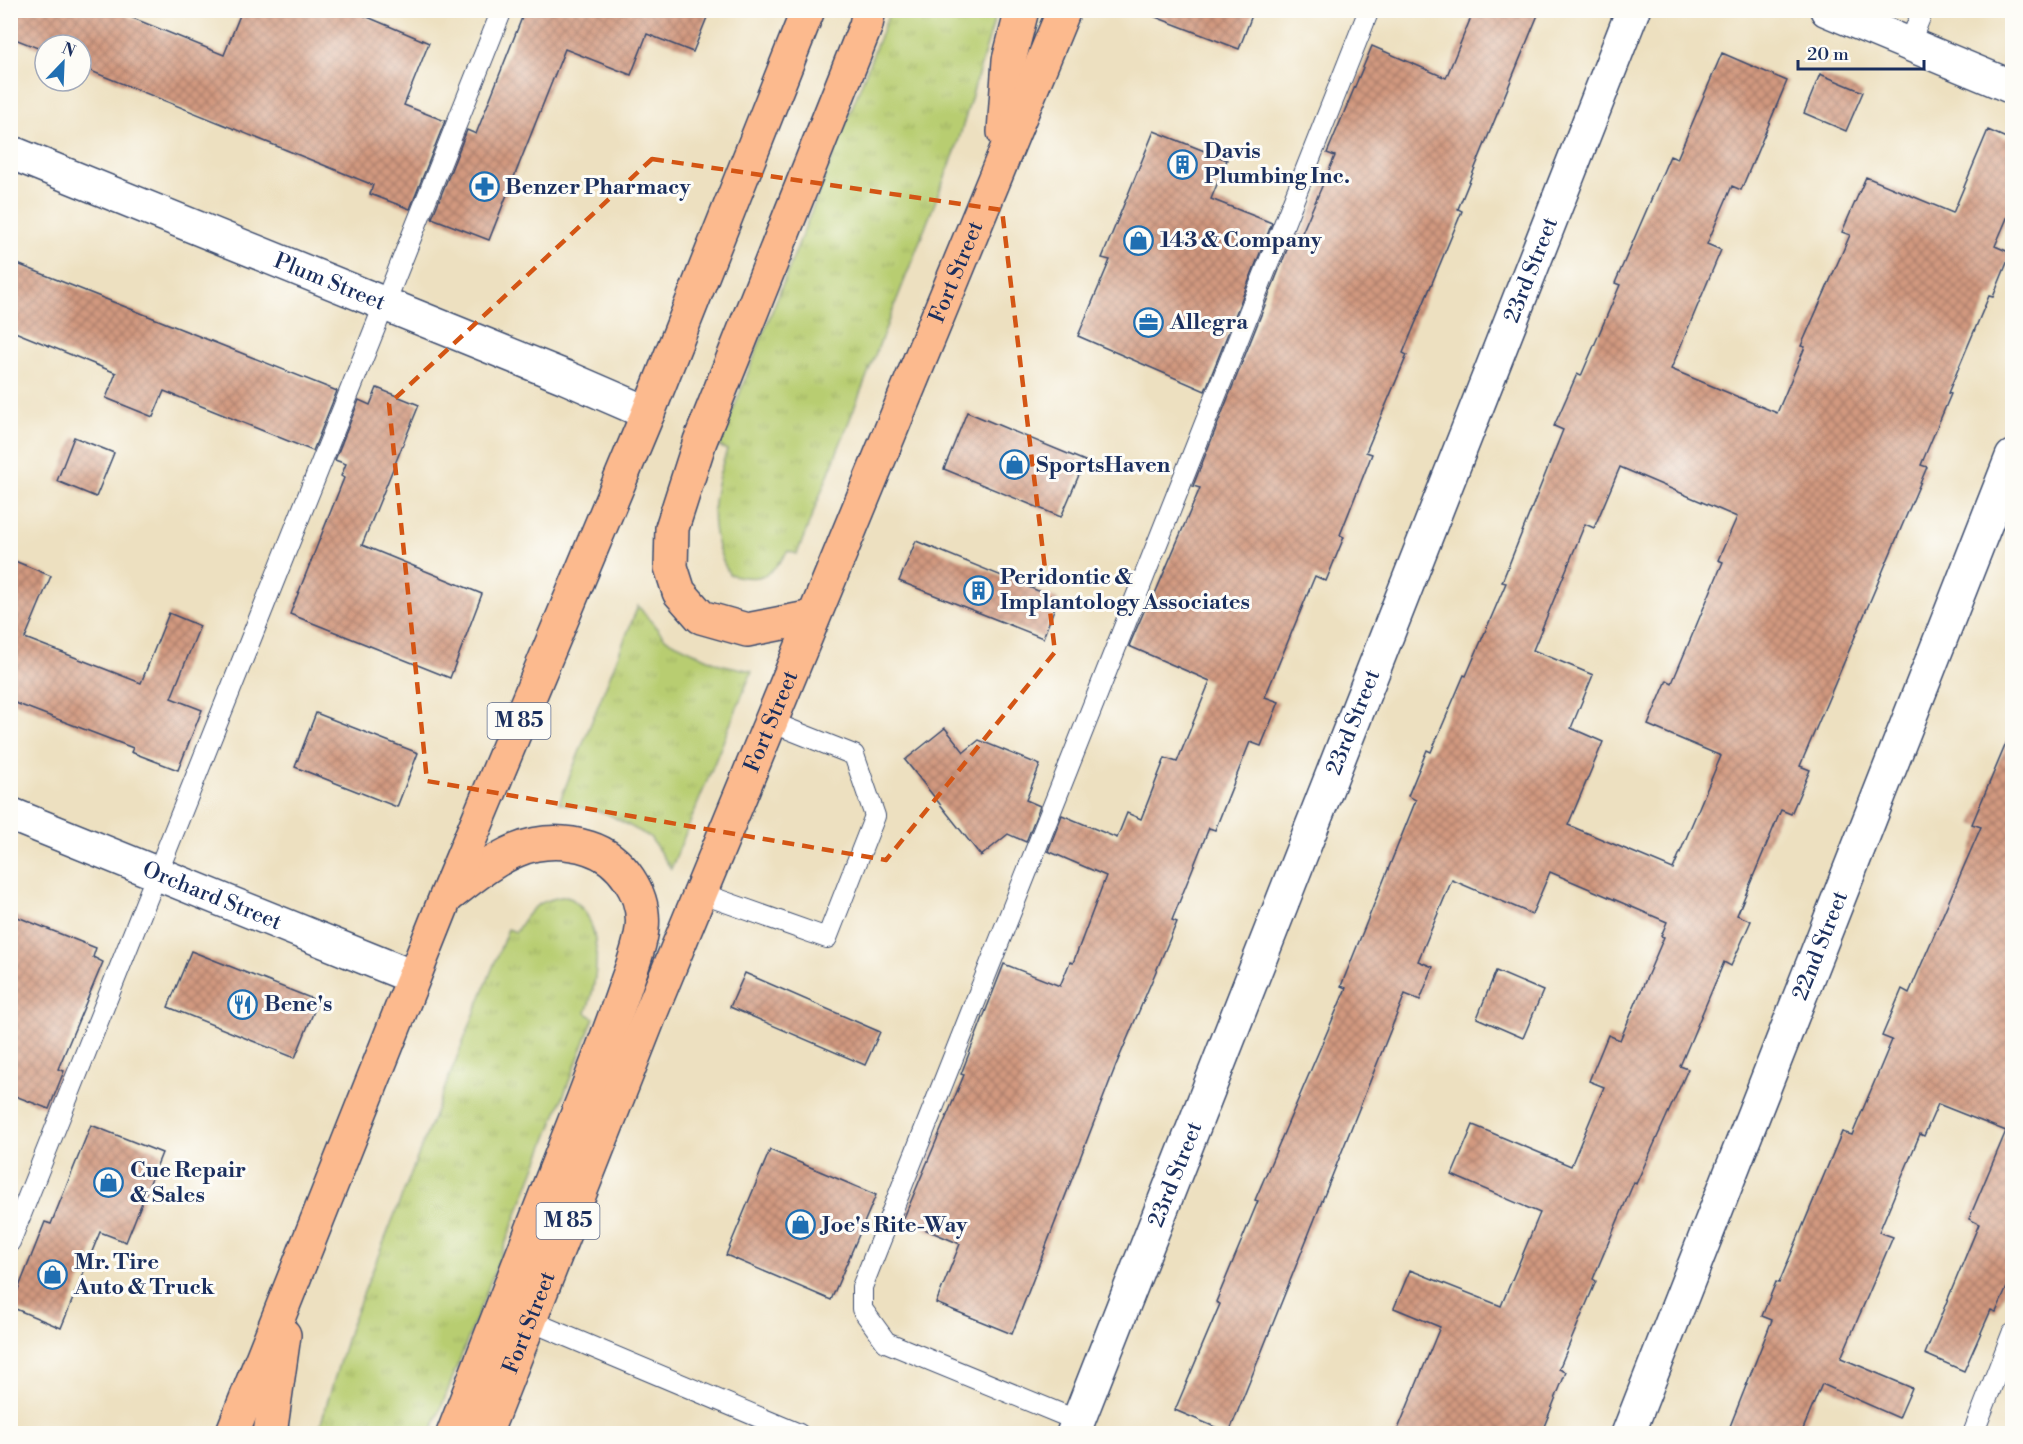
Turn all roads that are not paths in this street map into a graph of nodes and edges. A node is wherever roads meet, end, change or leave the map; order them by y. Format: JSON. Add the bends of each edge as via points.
{"nodes":[{"id":1,"x":502,"y":10,"type":"edge"},
{"id":2,"x":808,"y":10,"type":"edge"},
{"id":3,"x":869,"y":10,"type":"edge"},
{"id":4,"x":1022,"y":10,"type":"edge"},
{"id":5,"x":1064,"y":10,"type":"edge"},
{"id":6,"x":1369,"y":10,"type":"edge"},
{"id":7,"x":1633,"y":10,"type":"edge"},
{"id":8,"x":1827,"y":10,"type":"edge"},
{"id":9,"x":1923,"y":10,"type":"edge"},
{"id":10,"x":1909,"y":45,"type":"junction"},
{"id":11,"x":2013,"y":87,"type":"edge"},
{"id":12,"x":10,"y":152,"type":"edge"},
{"id":13,"x":1002,"y":158,"type":"junction"},
{"id":14,"x":385,"y":304,"type":"junction"},
{"id":15,"x":648,"y":413,"type":"junction"},
{"id":16,"x":2013,"y":457,"type":"edge"},
{"id":17,"x":813,"y":618,"type":"junction"},
{"id":18,"x":771,"y":722,"type":"junction"},
{"id":19,"x":10,"y":814,"type":"edge"},
{"id":20,"x":158,"y":873,"type":"junction"},
{"id":21,"x":700,"y":893,"type":"junction"},
{"id":22,"x":445,"y":899,"type":"junction"},
{"id":23,"x":413,"y":977,"type":"junction"},
{"id":24,"x":10,"y":1242,"type":"edge"},
{"id":25,"x":291,"y":1286,"type":"junction"},
{"id":26,"x":528,"y":1320,"type":"junction"},
{"id":27,"x":2013,"y":1334,"type":"edge"},
{"id":28,"x":1075,"y":1427,"type":"edge"},
{"id":29,"x":232,"y":1434,"type":"edge"},
{"id":30,"x":270,"y":1434,"type":"edge"},
{"id":31,"x":453,"y":1434,"type":"edge"},
{"id":32,"x":484,"y":1434,"type":"edge"},
{"id":33,"x":799,"y":1434,"type":"edge"},
{"id":34,"x":1628,"y":1434,"type":"edge"},
{"id":35,"x":1973,"y":1434,"type":"edge"}],
"edges":[{"from":1,"to":14,"type":"lane"},
{"from":2,"to":15,"type":"main road","number":"M 85"},
{"from":3,"to":17,"type":"main road","via":[[867,25],[700,441],[672,528],[671,567],[679,592],[701,617],[747,630]]},
{"from":4,"to":13,"type":"main road","via":[[1009,60]]},
{"from":5,"to":13,"type":"main road","name":"Fort Street","number":"M 85"},
{"from":6,"to":28,"type":"lane","via":[[862,1287],[862,1309],[886,1342]]},
{"from":7,"to":28,"type":"street","name":"23rd Street"},
{"from":8,"to":10,"type":"street"},
{"from":9,"to":10,"type":"lane"},
{"from":10,"to":11,"type":"street"},
{"from":12,"to":14,"type":"street","name":"Plum Street"},
{"from":13,"to":17,"type":"main road","name":"Fort Street","number":"M 85"},
{"from":14,"to":15,"type":"street","name":"Plum Street"},
{"from":14,"to":20,"type":"lane"},
{"from":15,"to":22,"type":"main road","number":"M 85"},
{"from":16,"to":34,"type":"street","name":"22nd Street"},
{"from":17,"to":18,"type":"main road","name":"Fort Street","number":"M 85"},
{"from":18,"to":21,"type":"main road","name":"Fort Street","number":"M 85"},
{"from":18,"to":21,"type":"lane","via":[[854,755],[875,816],[827,938]]},
{"from":19,"to":20,"type":"street","name":"Orchard Street"},
{"from":20,"to":23,"type":"street","name":"Orchard Street"},
{"from":20,"to":24,"type":"lane"},
{"from":21,"to":26,"type":"main road","name":"Fort Street","number":"M 85"},
{"from":22,"to":23,"type":"main road","number":"M 85"},
{"from":22,"to":31,"type":"main road","via":[[497,858],[532,844],[576,844],[602,852],[623,870],[639,904],[642,928],[618,1011]]},
{"from":23,"to":25,"type":"main road","number":"M 85"},
{"from":25,"to":29,"type":"main road","number":"M 85"},
{"from":25,"to":30,"type":"main road"},
{"from":26,"to":32,"type":"main road","name":"Fort Street","number":"M 85"},
{"from":26,"to":33,"type":"lane"},
{"from":27,"to":35,"type":"lane"}]}
